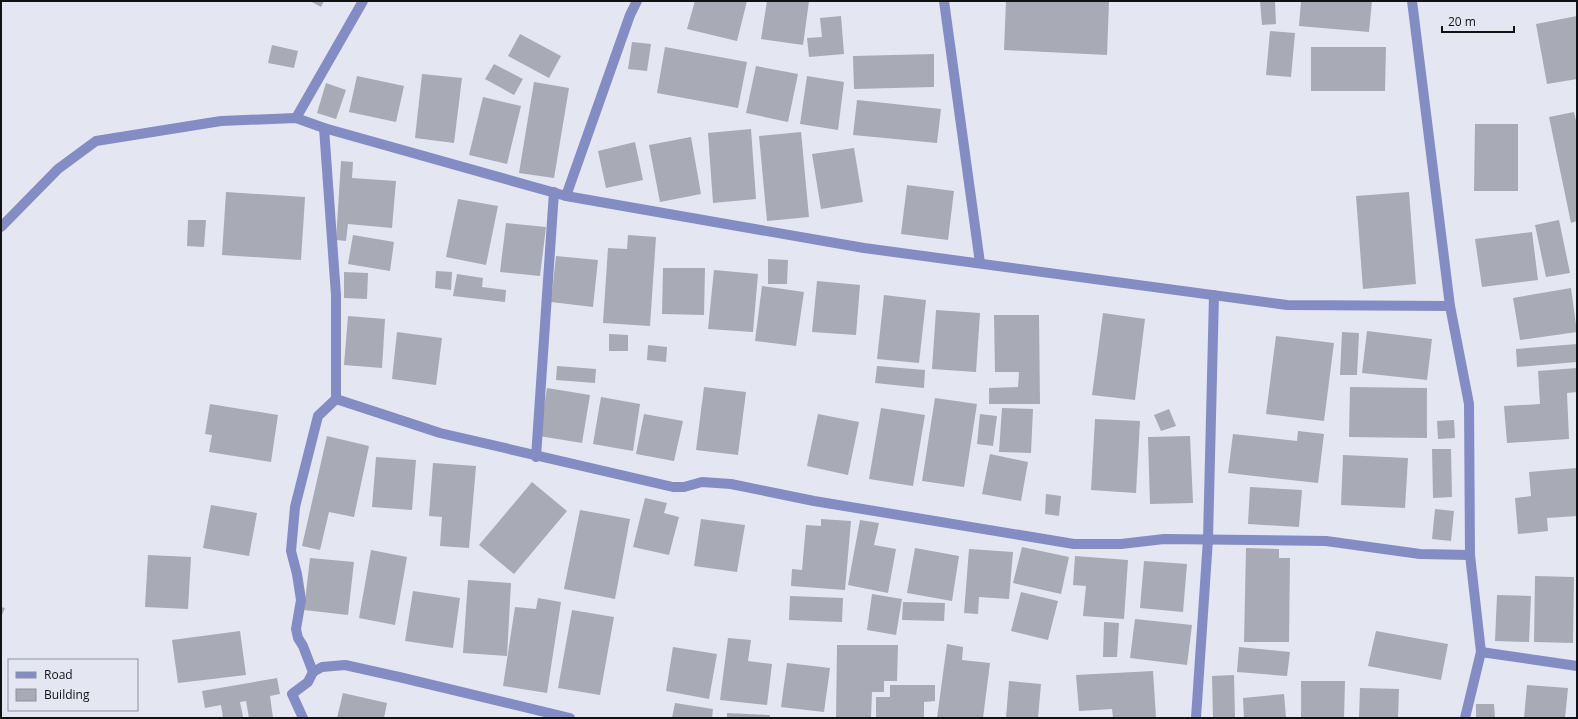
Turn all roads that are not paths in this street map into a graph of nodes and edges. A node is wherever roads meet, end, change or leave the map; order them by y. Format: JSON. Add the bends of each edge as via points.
{"nodes":[{"id":1,"x":363,"y":1,"type":"edge"},
{"id":2,"x":636,"y":1,"type":"edge"},
{"id":3,"x":944,"y":1,"type":"edge"},
{"id":4,"x":1412,"y":1,"type":"edge"},
{"id":5,"x":296,"y":118,"type":"junction"},
{"id":6,"x":324,"y":128,"type":"junction"},
{"id":7,"x":554,"y":192,"type":"junction"},
{"id":8,"x":566,"y":196,"type":"junction"},
{"id":9,"x":1,"y":227,"type":"edge"},
{"id":10,"x":980,"y":264,"type":"junction"},
{"id":11,"x":1214,"y":295,"type":"junction"},
{"id":12,"x":1450,"y":306,"type":"junction"},
{"id":13,"x":336,"y":399,"type":"junction"},
{"id":14,"x":536,"y":457,"type":"junction"},
{"id":15,"x":1208,"y":539,"type":"junction"},
{"id":16,"x":1470,"y":555,"type":"junction"},
{"id":17,"x":1480,"y":652,"type":"junction"},
{"id":18,"x":1577,"y":666,"type":"edge"},
{"id":19,"x":313,"y":672,"type":"junction"},
{"id":20,"x":303,"y":718,"type":"edge"},
{"id":21,"x":570,"y":718,"type":"edge"},
{"id":22,"x":1196,"y":718,"type":"edge"},
{"id":23,"x":1464,"y":718,"type":"edge"}],
"edges":[{"from":1,"to":5,"type":"street"},
{"from":2,"to":8,"type":"street"},
{"from":3,"to":10,"type":"street"},
{"from":4,"to":12,"type":"street"},
{"from":5,"to":6,"type":"street"},
{"from":5,"to":9,"type":"street","via":[[221,121],[96,142],[58,169]]},
{"from":6,"to":7,"type":"street"},
{"from":6,"to":13,"type":"street","via":[[336,295]]},
{"from":7,"to":8,"type":"street"},
{"from":7,"to":14,"type":"street"},
{"from":8,"to":10,"type":"street","via":[[864,248]]},
{"from":10,"to":11,"type":"street"},
{"from":11,"to":12,"type":"street","via":[[1287,304]]},
{"from":11,"to":15,"type":"street"},
{"from":12,"to":16,"type":"street","via":[[1469,404]]},
{"from":13,"to":14,"type":"street","via":[[440,434]]},
{"from":13,"to":19,"type":"street","via":[[318,416],[295,507],[291,551],[298,574],[301,600],[296,629]]},
{"from":14,"to":15,"type":"street","via":[[673,487],[702,482],[731,484],[814,501],[1074,544]]},
{"from":15,"to":16,"type":"street","via":[[1326,542],[1420,554]]},
{"from":15,"to":22,"type":"street"},
{"from":16,"to":17,"type":"street"},
{"from":17,"to":18,"type":"street"},
{"from":17,"to":23,"type":"street"},
{"from":19,"to":20,"type":"street","via":[[308,682],[292,694]]},
{"from":19,"to":21,"type":"street","via":[[322,667],[344,665]]}]}
